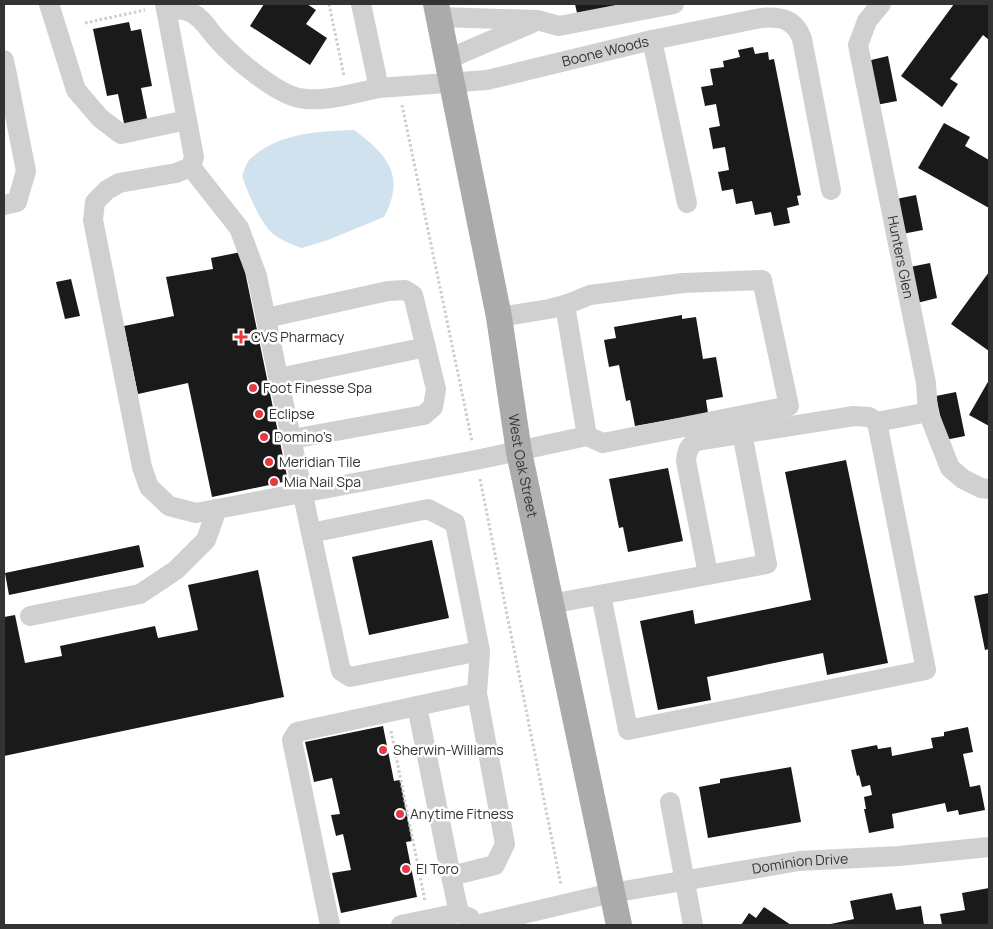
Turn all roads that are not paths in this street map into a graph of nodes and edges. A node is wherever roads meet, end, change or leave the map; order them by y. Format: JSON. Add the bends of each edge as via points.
{"nodes":[{"id":1,"x":49,"y":4,"type":"edge"},
{"id":2,"x":361,"y":4,"type":"edge"},
{"id":3,"x":674,"y":4,"type":"edge"},
{"id":4,"x":881,"y":4,"type":"edge"},
{"id":5,"x":166,"y":6,"type":"edge"},
{"id":6,"x":438,"y":10,"type":"edge"},
{"id":7,"x":537,"y":20,"type":"junction"},
{"id":8,"x":652,"y":40,"type":"junction"},
{"id":9,"x":4,"y":60,"type":"edge"},
{"id":10,"x":449,"y":71,"type":"junction"},
{"id":11,"x":379,"y":88,"type":"junction"},
{"id":12,"x":187,"y":120,"type":"junction"},
{"id":13,"x":191,"y":167,"type":"junction"},
{"id":14,"x":831,"y":190,"type":"dead end"},
{"id":15,"x":687,"y":203,"type":"dead end"},
{"id":16,"x":4,"y":205,"type":"edge"},
{"id":17,"x":565,"y":305,"type":"junction"},
{"id":18,"x":499,"y":317,"type":"junction"},
{"id":19,"x":266,"y":318,"type":"junction"},
{"id":20,"x":426,"y":348,"type":"junction"},
{"id":21,"x":279,"y":378,"type":"junction"},
{"id":22,"x":928,"y":412,"type":"junction"},
{"id":23,"x":877,"y":422,"type":"junction"},
{"id":24,"x":742,"y":433,"type":"junction"},
{"id":25,"x":587,"y":436,"type":"junction"},
{"id":26,"x":292,"y":439,"type":"junction"},
{"id":27,"x":519,"y":452,"type":"junction"},
{"id":28,"x":989,"y":490,"type":"edge"},
{"id":29,"x":303,"y":493,"type":"junction"},
{"id":30,"x":217,"y":509,"type":"junction"},
{"id":31,"x":311,"y":533,"type":"junction"},
{"id":32,"x":708,"y":574,"type":"junction"},
{"id":33,"x":602,"y":595,"type":"junction"},
{"id":34,"x":550,"y":604,"type":"junction"},
{"id":35,"x":30,"y":616,"type":"dead end"},
{"id":36,"x":480,"y":651,"type":"junction"},
{"id":37,"x":477,"y":693,"type":"junction"},
{"id":38,"x":417,"y":706,"type":"junction"},
{"id":39,"x":670,"y":802,"type":"dead end"},
{"id":40,"x":989,"y":847,"type":"edge"},
{"id":41,"x":451,"y":876,"type":"junction"},
{"id":42,"x":685,"y":881,"type":"junction"},
{"id":43,"x":612,"y":893,"type":"junction"},
{"id":44,"x":459,"y":914,"type":"junction"},
{"id":45,"x":483,"y":924,"type":"edge"},
{"id":46,"x":330,"y":925,"type":"edge"},
{"id":47,"x":401,"y":925,"type":"edge"},
{"id":48,"x":619,"y":925,"type":"edge"},
{"id":49,"x":693,"y":925,"type":"edge"}],
"edges":[{"from":1,"to":12,"type":"street","via":[[76,90],[100,118],[121,134]]},
{"from":2,"to":11,"type":"street"},
{"from":3,"to":7,"type":"street","via":[[559,26]]},
{"from":4,"to":22,"type":"street","name":"Hunters Glen","via":[[867,20],[858,45],[926,383]]},
{"from":5,"to":11,"type":"street","name":"Boone Woods","via":[[190,11],[200,17],[218,41],[248,68],[298,98],[336,97]]},
{"from":5,"to":12,"type":"street"},
{"from":6,"to":7,"type":"street"},
{"from":6,"to":10,"type":"main road","name":"West Oak Street"},
{"from":7,"to":10,"type":"street"},
{"from":8,"to":10,"type":"street","name":"Boone Woods","via":[[487,80]]},
{"from":8,"to":14,"type":"street","name":"Boone Woods","via":[[771,17],[785,19],[798,28]]},
{"from":8,"to":15,"type":"street"},
{"from":9,"to":16,"type":"street","via":[[26,171],[18,202]]},
{"from":10,"to":11,"type":"street","name":"Boone Woods"},
{"from":10,"to":18,"type":"main road","name":"West Oak Street"},
{"from":12,"to":13,"type":"street","via":[[194,157]]},
{"from":13,"to":19,"type":"street","via":[[239,228],[257,276]]},
{"from":13,"to":30,"type":"street","via":[[176,174],[119,183],[95,202],[93,220],[142,467],[149,487],[169,506],[196,513]]},
{"from":17,"to":18,"type":"street"},
{"from":17,"to":25,"type":"street"},
{"from":17,"to":25,"type":"street","via":[[590,295],[674,284],[762,280],[789,406],[603,443]]},
{"from":18,"to":27,"type":"main road","name":"West Oak Street"},
{"from":19,"to":20,"type":"street","via":[[405,290],[413,295]]},
{"from":19,"to":21,"type":"street"},
{"from":20,"to":21,"type":"street"},
{"from":20,"to":26,"type":"street","via":[[436,389],[433,407],[424,415]]},
{"from":21,"to":26,"type":"street"},
{"from":22,"to":23,"type":"street"},
{"from":22,"to":28,"type":"street","name":"Hunters Glen","via":[[950,468],[963,479]]},
{"from":23,"to":24,"type":"street","via":[[869,417],[854,416]]},
{"from":23,"to":33,"type":"street","via":[[926,670],[628,730]]},
{"from":24,"to":32,"type":"street","via":[[696,441],[687,452],[686,461]]},
{"from":24,"to":32,"type":"street","via":[[767,564]]},
{"from":25,"to":27,"type":"street"},
{"from":26,"to":29,"type":"street"},
{"from":27,"to":29,"type":"street"},
{"from":27,"to":34,"type":"main road","name":"West Oak Street"},
{"from":29,"to":30,"type":"street"},
{"from":29,"to":31,"type":"street"},
{"from":30,"to":35,"type":"street","via":[[206,540],[176,570],[140,594]]},
{"from":31,"to":36,"type":"street","via":[[428,509],[455,523]]},
{"from":31,"to":36,"type":"street","via":[[341,671],[350,678]]},
{"from":32,"to":33,"type":"street"},
{"from":33,"to":34,"type":"street"},
{"from":34,"to":43,"type":"main road","name":"West Oak Street"},
{"from":36,"to":37,"type":"street"},
{"from":37,"to":38,"type":"street"},
{"from":37,"to":41,"type":"street","via":[[505,844],[495,865]]},
{"from":38,"to":41,"type":"street"},
{"from":38,"to":46,"type":"street","via":[[297,732],[292,740]]},
{"from":39,"to":42,"type":"street"},
{"from":40,"to":42,"type":"street","name":"Dominion Drive","via":[[799,861]]},
{"from":41,"to":44,"type":"street"},
{"from":42,"to":43,"type":"street","name":"Dominion Drive"},
{"from":42,"to":49,"type":"street"},
{"from":43,"to":45,"type":"street","name":"Dominion Drive"},
{"from":43,"to":48,"type":"main road","name":"West Oak Street"},
{"from":44,"to":45,"type":"street"},
{"from":44,"to":47,"type":"street"}]}
